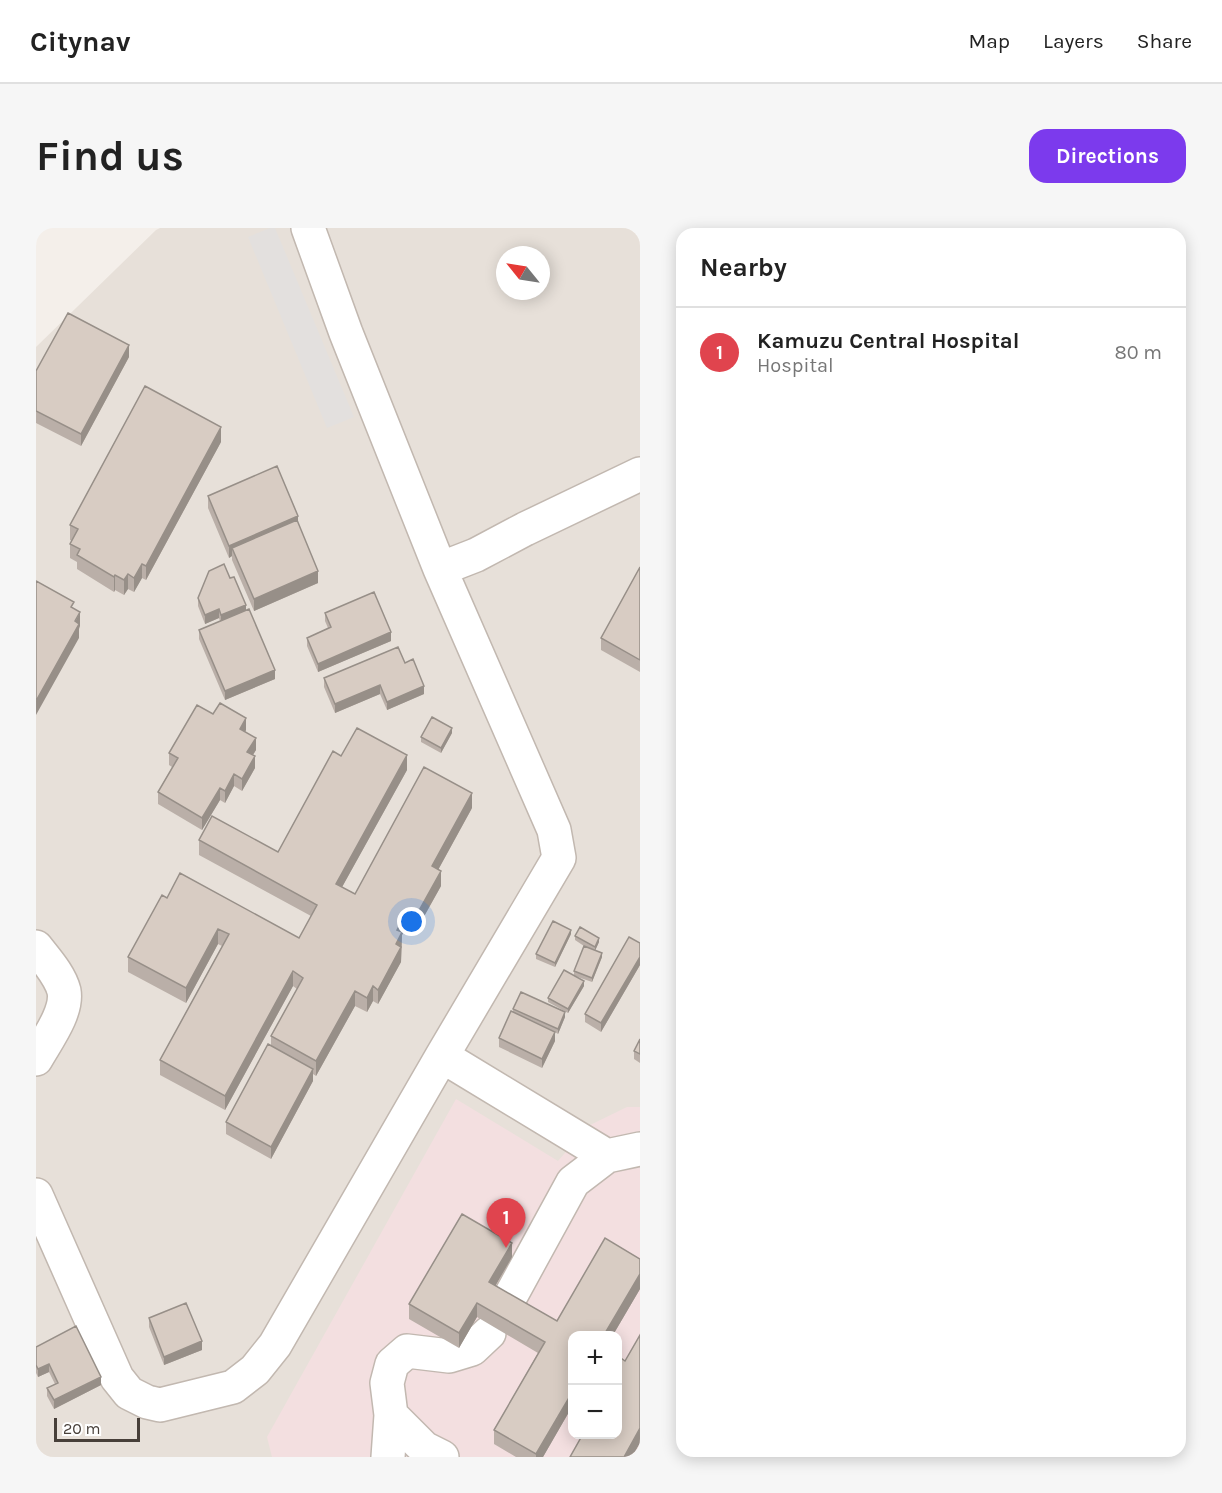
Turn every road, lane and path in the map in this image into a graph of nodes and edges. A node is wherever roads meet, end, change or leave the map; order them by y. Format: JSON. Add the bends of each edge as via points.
{"nodes":[{"id":1,"x":308,"y":228,"type":"edge"},
{"id":2,"x":640,"y":474,"type":"edge"},
{"id":3,"x":440,"y":569,"type":"junction"},
{"id":4,"x":36,"y":947,"type":"edge"},
{"id":5,"x":442,"y":1056,"type":"junction"},
{"id":6,"x":36,"y":1059,"type":"edge"},
{"id":7,"x":640,"y":1149,"type":"edge"},
{"id":8,"x":608,"y":1156,"type":"junction"},
{"id":9,"x":36,"y":1195,"type":"edge"},
{"id":10,"x":509,"y":1299,"type":"edge"},
{"id":11,"x":489,"y":1333,"type":"edge"},
{"id":12,"x":391,"y":1415,"type":"junction"},
{"id":13,"x":388,"y":1457,"type":"edge"},
{"id":14,"x":442,"y":1457,"type":"edge"}],
"edges":[{"from":1,"to":3,"type":"lane"},
{"from":2,"to":3,"type":"lane","via":[[477,555]]},
{"from":3,"to":5,"type":"lane","via":[[554,830],[559,858]]},
{"from":4,"to":6,"type":"lane","via":[[64,991],[63,1011]]},
{"from":5,"to":8,"type":"lane"},
{"from":5,"to":9,"type":"lane","via":[[275,1345],[255,1370],[233,1387],[160,1405],[129,1393],[117,1378]]},
{"from":7,"to":8,"type":"lane"},
{"from":8,"to":10,"type":"lane","via":[[573,1182]]},
{"from":11,"to":12,"type":"lane","via":[[472,1349],[449,1356],[407,1351],[392,1364],[387,1383]]},
{"from":12,"to":13,"type":"lane"},
{"from":12,"to":14,"type":"lane","via":[[424,1448]]}]}
